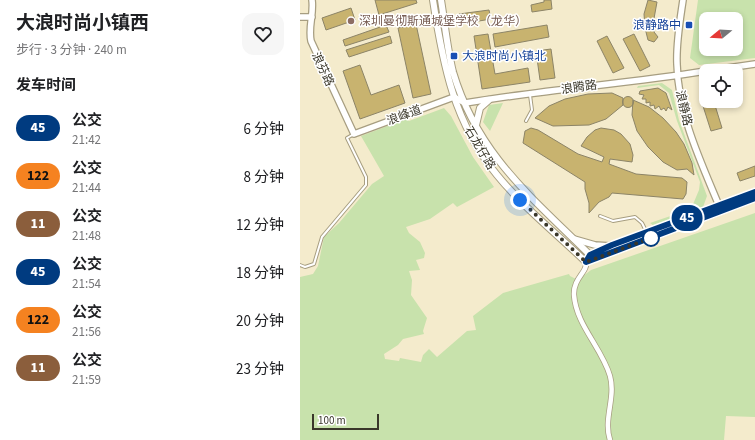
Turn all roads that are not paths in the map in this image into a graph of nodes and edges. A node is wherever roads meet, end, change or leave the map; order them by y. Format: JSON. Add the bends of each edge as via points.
{"nodes":[{"id":1,"x":312,"y":0,"type":"edge"},
{"id":2,"x":433,"y":0,"type":"edge"},
{"id":3,"x":441,"y":0,"type":"edge"},
{"id":4,"x":683,"y":0,"type":"edge"},
{"id":5,"x":300,"y":17,"type":"edge"},
{"id":6,"x":312,"y":17,"type":"junction"},
{"id":7,"x":755,"y":64,"type":"edge"},
{"id":8,"x":743,"y":66,"type":"edge"},
{"id":9,"x":699,"y":72,"type":"edge"},
{"id":10,"x":678,"y":76,"type":"junction"},
{"id":11,"x":529,"y":94,"type":"junction"},
{"id":12,"x":454,"y":98,"type":"junction"},
{"id":13,"x":489,"y":100,"type":"junction"},
{"id":14,"x":465,"y":103,"type":"junction"},
{"id":15,"x":526,"y":121,"type":"dead end"},
{"id":16,"x":476,"y":126,"type":"junction"},
{"id":17,"x":354,"y":134,"type":"junction"},
{"id":18,"x":755,"y":192,"type":"edge"},
{"id":19,"x":755,"y":198,"type":"edge"},
{"id":20,"x":720,"y":209,"type":"junction"},
{"id":21,"x":600,"y":216,"type":"dead end"},
{"id":22,"x":647,"y":233,"type":"junction"},
{"id":23,"x":574,"y":239,"type":"junction"},
{"id":24,"x":612,"y":245,"type":"junction"},
{"id":25,"x":592,"y":257,"type":"junction"},
{"id":26,"x":586,"y":262,"type":"junction"},
{"id":27,"x":300,"y":265,"type":"edge"},
{"id":28,"x":610,"y":440,"type":"edge"}],
"edges":[{"from":1,"to":6,"type":"street","name":"浪芬路"},
{"from":2,"to":12,"type":"main road","name":"石龙仔路","via":[[442,58]]},
{"from":3,"to":14,"type":"main road","name":"石龙仔路","via":[[449,54]]},
{"from":4,"to":10,"type":"street","name":"浪静路","via":[[678,39]]},
{"from":5,"to":6,"type":"street"},
{"from":6,"to":17,"type":"street","name":"浪芬路","via":[[309,34],[313,48]]},
{"from":7,"to":8,"type":"street","name":"浪腾路"},
{"from":9,"to":10,"type":"street","name":"浪腾路"},
{"from":10,"to":11,"type":"street","name":"浪腾路"},
{"from":10,"to":20,"type":"street","name":"浪静路","via":[[687,124]]},
{"from":11,"to":13,"type":"street","name":"浪腾路"},
{"from":11,"to":15,"type":"lane","via":[[532,110]]},
{"from":12,"to":14,"type":"street"},
{"from":12,"to":17,"type":"street","name":"浪峰道"},
{"from":12,"to":26,"type":"main road","name":"石龙仔路","via":[[475,142],[496,174]]},
{"from":13,"to":14,"type":"street","name":"浪腾路"},
{"from":13,"to":16,"type":"main road","via":[[480,108]]},
{"from":14,"to":16,"type":"main road","name":"石龙仔路"},
{"from":16,"to":23,"type":"main road","name":"石龙仔路","via":[[488,148],[504,168]]},
{"from":17,"to":27,"type":"lane","via":[[348,138],[366,176],[365,188],[322,237],[314,264],[305,267]]},
{"from":18,"to":20,"type":"main road"},
{"from":19,"to":20,"type":"main road"},
{"from":20,"to":22,"type":"main road"},
{"from":20,"to":25,"type":"main road"},
{"from":21,"to":22,"type":"lane","via":[[613,221],[635,217]]},
{"from":22,"to":24,"type":"main road"},
{"from":23,"to":24,"type":"street","via":[[595,245]]},
{"from":23,"to":25,"type":"main road","name":"石龙仔路"},
{"from":24,"to":25,"type":"main road"},
{"from":25,"to":26,"type":"main road"},
{"from":26,"to":28,"type":"street","via":[[586,268],[574,284],[574,298],[578,314],[610,377]]}]}
